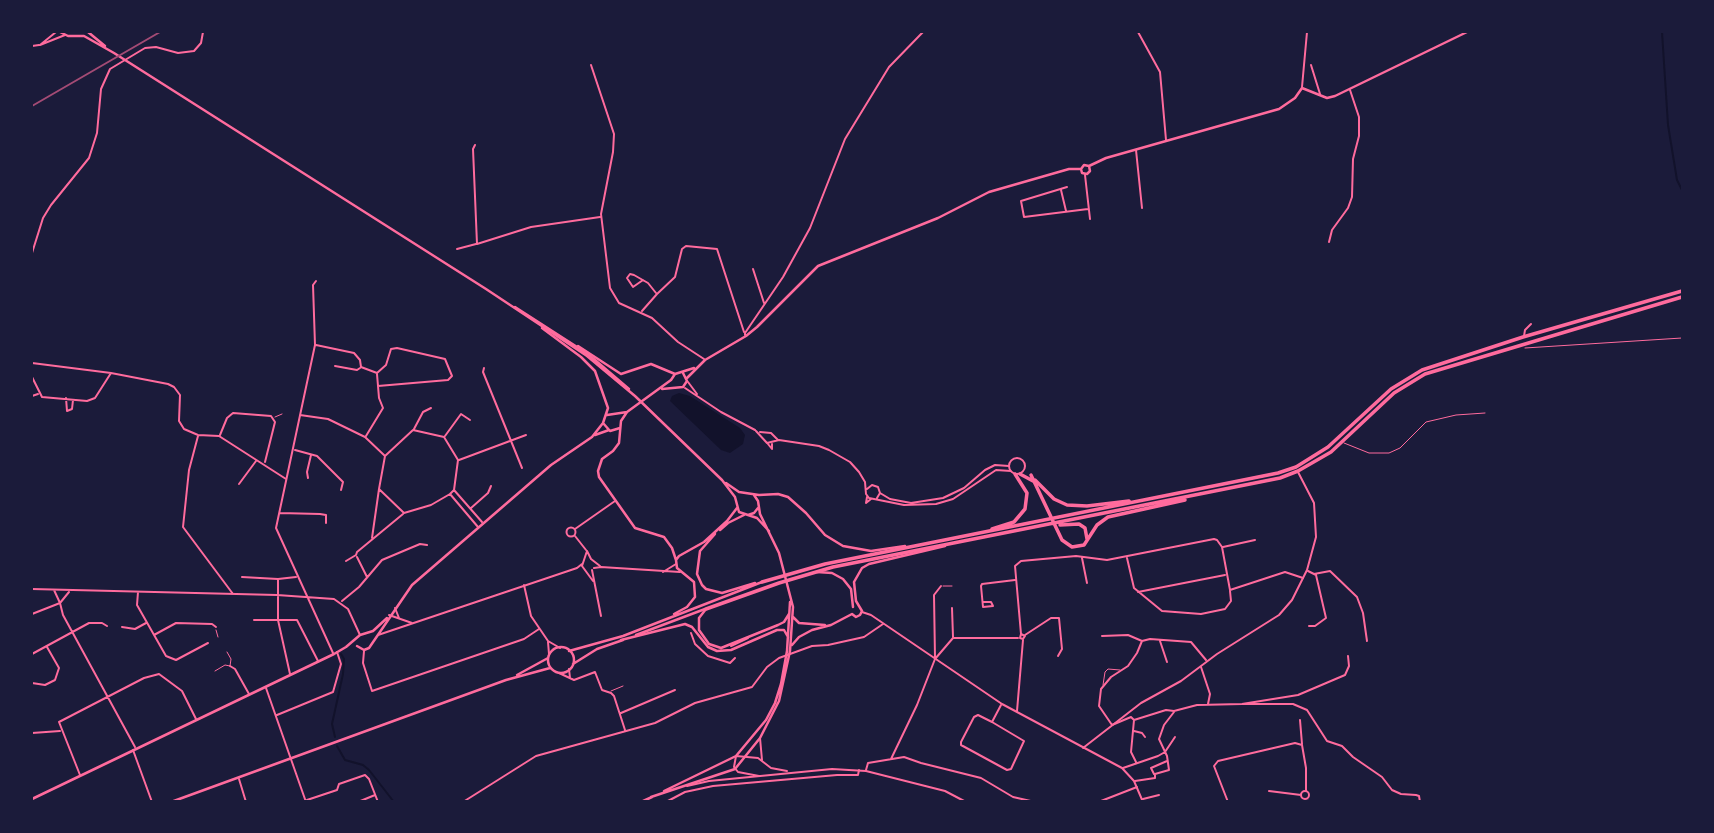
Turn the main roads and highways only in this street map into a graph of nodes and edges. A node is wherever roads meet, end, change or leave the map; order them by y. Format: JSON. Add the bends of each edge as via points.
{"nodes":[{"id":1,"x":58,"y":32,"type":"edge"},
{"id":2,"x":79,"y":32,"type":"edge"},
{"id":3,"x":88,"y":32,"type":"edge"},
{"id":4,"x":1467,"y":32,"type":"edge"},
{"id":5,"x":75,"y":35,"type":"junction"},
{"id":6,"x":114,"y":53,"type":"junction"},
{"id":7,"x":1089,"y":166,"type":"junction"},
{"id":8,"x":1081,"y":170,"type":"junction"},
{"id":9,"x":486,"y":289,"type":"junction"},
{"id":10,"x":1682,"y":294,"type":"edge"},
{"id":11,"x":532,"y":320,"type":"junction"},
{"id":12,"x":572,"y":342,"type":"junction"},
{"id":13,"x":694,"y":368,"type":"junction"},
{"id":14,"x":682,"y":373,"type":"junction"},
{"id":15,"x":675,"y":374,"type":"junction"},
{"id":16,"x":687,"y":379,"type":"junction"},
{"id":17,"x":671,"y":380,"type":"junction"},
{"id":18,"x":675,"y":387,"type":"junction"},
{"id":19,"x":658,"y":389,"type":"junction"},
{"id":20,"x":635,"y":396,"type":"junction"},
{"id":21,"x":627,"y":412,"type":"junction"},
{"id":22,"x":617,"y":414,"type":"junction"},
{"id":23,"x":607,"y":415,"type":"junction"},
{"id":24,"x":621,"y":421,"type":"junction"},
{"id":25,"x":603,"y":424,"type":"junction"},
{"id":26,"x":620,"y":428,"type":"junction"},
{"id":27,"x":609,"y":431,"type":"junction"},
{"id":28,"x":592,"y":437,"type":"junction"},
{"id":29,"x":619,"y":440,"type":"junction"},
{"id":30,"x":1026,"y":468,"type":"road end"},
{"id":31,"x":1031,"y":475,"type":"junction"},
{"id":32,"x":722,"y":480,"type":"junction"},
{"id":33,"x":1034,"y":483,"type":"junction"},
{"id":34,"x":745,"y":493,"type":"junction"},
{"id":35,"x":1211,"y":493,"type":"junction"},
{"id":36,"x":754,"y":495,"type":"junction"},
{"id":37,"x":736,"y":502,"type":"junction"},
{"id":38,"x":1139,"y":502,"type":"junction"},
{"id":39,"x":737,"y":508,"type":"junction"},
{"id":40,"x":758,"y":508,"type":"junction"},
{"id":41,"x":746,"y":515,"type":"junction"},
{"id":42,"x":1027,"y":529,"type":"junction"},
{"id":43,"x":769,"y":531,"type":"junction"},
{"id":44,"x":984,"y":533,"type":"junction"},
{"id":45,"x":1087,"y":541,"type":"junction"},
{"id":46,"x":933,"y":543,"type":"junction"},
{"id":47,"x":952,"y":544,"type":"junction"},
{"id":48,"x":672,"y":548,"type":"junction"},
{"id":49,"x":689,"y":551,"type":"junction"},
{"id":50,"x":683,"y":552,"type":"junction"},
{"id":51,"x":699,"y":559,"type":"junction"},
{"id":52,"x":676,"y":562,"type":"junction"},
{"id":53,"x":698,"y":569,"type":"junction"},
{"id":54,"x":817,"y":572,"type":"junction"},
{"id":55,"x":687,"y":575,"type":"junction"},
{"id":56,"x":762,"y":582,"type":"junction"},
{"id":57,"x":789,"y":592,"type":"junction"},
{"id":58,"x":855,"y":606,"type":"junction"},
{"id":59,"x":706,"y":609,"type":"junction"},
{"id":60,"x":790,"y":610,"type":"junction"},
{"id":61,"x":852,"y":614,"type":"junction"},
{"id":62,"x":389,"y":615,"type":"junction"},
{"id":63,"x":793,"y":617,"type":"junction"},
{"id":64,"x":831,"y":625,"type":"junction"},
{"id":65,"x":645,"y":627,"type":"junction"},
{"id":66,"x":366,"y":634,"type":"junction"},
{"id":67,"x":788,"y":637,"type":"junction"},
{"id":68,"x":356,"y":640,"type":"junction"},
{"id":69,"x":621,"y":640,"type":"junction"},
{"id":70,"x":372,"y":643,"type":"junction"},
{"id":71,"x":357,"y":646,"type":"junction"},
{"id":72,"x":733,"y":647,"type":"junction"},
{"id":73,"x":346,"y":648,"type":"junction"},
{"id":74,"x":789,"y":650,"type":"junction"},
{"id":75,"x":569,"y":651,"type":"junction"},
{"id":76,"x":549,"y":656,"type":"junction"},
{"id":77,"x":787,"y":661,"type":"junction"},
{"id":78,"x":573,"y":664,"type":"junction"},
{"id":79,"x":550,"y":668,"type":"junction"},
{"id":80,"x":506,"y":680,"type":"junction"},
{"id":81,"x":652,"y":797,"type":"junction"},
{"id":82,"x":32,"y":799,"type":"edge"},
{"id":83,"x":171,"y":802,"type":"edge"},
{"id":84,"x":640,"y":802,"type":"edge"}],
"edges":[{"from":1,"to":5,"type":"main road"},
{"from":2,"to":5,"type":"main road"},
{"from":3,"to":6,"type":"main road"},
{"from":4,"to":7,"type":"main road","via":[[1327,98],[1302,88],[1279,109]]},
{"from":5,"to":6,"type":"main road"},
{"from":6,"to":9,"type":"main road"},
{"from":7,"to":8,"type":"main road","via":[[1085,164]]},
{"from":7,"to":8,"type":"main road","via":[[1089,172]]},
{"from":8,"to":13,"type":"main road","via":[[1069,169],[989,192],[938,218],[818,266],[745,334]]},
{"from":9,"to":11,"type":"main road"},
{"from":9,"to":12,"type":"main road"},
{"from":10,"to":35,"type":"highway","via":[[1425,373],[1388,397],[1324,457],[1279,478]]},
{"from":10,"to":38,"type":"highway","via":[[1441,362],[1404,380],[1328,447],[1296,467]]},
{"from":11,"to":20,"type":"main road","via":[[587,356]]},
{"from":11,"to":23,"type":"main road","via":[[590,365],[603,389]]},
{"from":12,"to":15,"type":"main road","via":[[617,373],[651,364]]},
{"from":12,"to":20,"type":"main road"},
{"from":13,"to":14,"type":"main road"},
{"from":13,"to":16,"type":"main road"},
{"from":14,"to":15,"type":"main road"},
{"from":14,"to":16,"type":"main road"},
{"from":15,"to":17,"type":"main road"},
{"from":16,"to":18,"type":"main road","via":[[683,387]]},
{"from":17,"to":18,"type":"main road"},
{"from":17,"to":19,"type":"main road"},
{"from":18,"to":19,"type":"main road"},
{"from":19,"to":21,"type":"main road"},
{"from":20,"to":32,"type":"main road"},
{"from":21,"to":22,"type":"main road"},
{"from":21,"to":24,"type":"main road"},
{"from":22,"to":23,"type":"main road"},
{"from":22,"to":24,"type":"main road"},
{"from":23,"to":25,"type":"main road"},
{"from":24,"to":26,"type":"main road"},
{"from":25,"to":27,"type":"main road"},
{"from":25,"to":28,"type":"main road"},
{"from":26,"to":27,"type":"main road"},
{"from":26,"to":29,"type":"main road"},
{"from":27,"to":28,"type":"main road"},
{"from":27,"to":29,"type":"main road"},
{"from":28,"to":62,"type":"main road","via":[[482,523],[412,585]]},
{"from":29,"to":48,"type":"main road","via":[[602,459],[599,477],[635,528],[660,534]]},
{"from":30,"to":31,"type":"highway"},
{"from":31,"to":33,"type":"highway"},
{"from":31,"to":38,"type":"highway","via":[[1054,499],[1067,505]]},
{"from":32,"to":34,"type":"main road"},
{"from":32,"to":37,"type":"main road"},
{"from":33,"to":44,"type":"highway","via":[[1015,473],[1027,493],[1025,509],[1014,522]]},
{"from":33,"to":45,"type":"highway","via":[[1062,540],[1078,548]]},
{"from":34,"to":36,"type":"main road"},
{"from":34,"to":37,"type":"main road"},
{"from":35,"to":42,"type":"highway"},
{"from":35,"to":45,"type":"highway","via":[[1108,517],[1097,524]]},
{"from":36,"to":40,"type":"main road"},
{"from":36,"to":46,"type":"main road","via":[[788,497],[825,535],[843,546],[871,551]]},
{"from":37,"to":39,"type":"main road"},
{"from":38,"to":44,"type":"highway"},
{"from":39,"to":41,"type":"main road"},
{"from":39,"to":49,"type":"main road"},
{"from":40,"to":41,"type":"main road"},
{"from":40,"to":43,"type":"main road"},
{"from":41,"to":43,"type":"main road"},
{"from":41,"to":51,"type":"main road","via":[[728,523],[705,543]]},
{"from":42,"to":45,"type":"highway","via":[[1079,524],[1085,528]]},
{"from":42,"to":47,"type":"highway"},
{"from":43,"to":57,"type":"main road"},
{"from":44,"to":46,"type":"highway"},
{"from":46,"to":56,"type":"highway","via":[[825,564]]},
{"from":47,"to":54,"type":"highway"},
{"from":47,"to":58,"type":"main road","via":[[862,568],[853,588]]},
{"from":48,"to":50,"type":"main road"},
{"from":48,"to":52,"type":"main road"},
{"from":49,"to":50,"type":"main road"},
{"from":49,"to":51,"type":"main road"},
{"from":50,"to":52,"type":"main road"},
{"from":51,"to":53,"type":"main road"},
{"from":52,"to":55,"type":"main road"},
{"from":53,"to":55,"type":"main road"},
{"from":53,"to":56,"type":"main road","via":[[702,585],[713,592]]},
{"from":54,"to":58,"type":"main road","via":[[843,579]]},
{"from":54,"to":59,"type":"highway"},
{"from":55,"to":65,"type":"main road","via":[[694,582],[692,603]]},
{"from":56,"to":65,"type":"main road"},
{"from":57,"to":60,"type":"main road"},
{"from":57,"to":63,"type":"main road"},
{"from":58,"to":61,"type":"main road"},
{"from":58,"to":61,"type":"main road","via":[[862,612],[856,617]]},
{"from":59,"to":69,"type":"main road"},
{"from":59,"to":72,"type":"main road","via":[[698,624],[705,640]]},
{"from":60,"to":67,"type":"main road"},
{"from":60,"to":72,"type":"main road","via":[[784,622]]},
{"from":61,"to":64,"type":"main road"},
{"from":62,"to":66,"type":"main road"},
{"from":62,"to":70,"type":"main road"},
{"from":63,"to":64,"type":"main road","via":[[799,623]]},
{"from":63,"to":74,"type":"main road"},
{"from":64,"to":74,"type":"main road","via":[[804,634]]},
{"from":65,"to":75,"type":"main road"},
{"from":66,"to":68,"type":"main road"},
{"from":66,"to":70,"type":"main road"},
{"from":67,"to":72,"type":"main road","via":[[784,630],[777,630]]},
{"from":67,"to":74,"type":"main road"},
{"from":68,"to":71,"type":"main road"},
{"from":68,"to":73,"type":"main road"},
{"from":69,"to":72,"type":"main road","via":[[685,624],[713,650]]},
{"from":69,"to":78,"type":"main road"},
{"from":70,"to":71,"type":"main road","via":[[364,650]]},
{"from":71,"to":73,"type":"main road"},
{"from":73,"to":82,"type":"main road"},
{"from":74,"to":77,"type":"main road"},
{"from":75,"to":76,"type":"main road","via":[[560,648]]},
{"from":75,"to":78,"type":"main road"},
{"from":76,"to":79,"type":"main road"},
{"from":76,"to":80,"type":"main road"},
{"from":77,"to":81,"type":"main road","via":[[766,720],[736,755]]},
{"from":77,"to":81,"type":"main road","via":[[779,701],[760,738],[735,769]]},
{"from":78,"to":79,"type":"main road","via":[[559,673]]},
{"from":79,"to":80,"type":"main road"},
{"from":80,"to":83,"type":"main road"},
{"from":81,"to":84,"type":"main road"}]}
